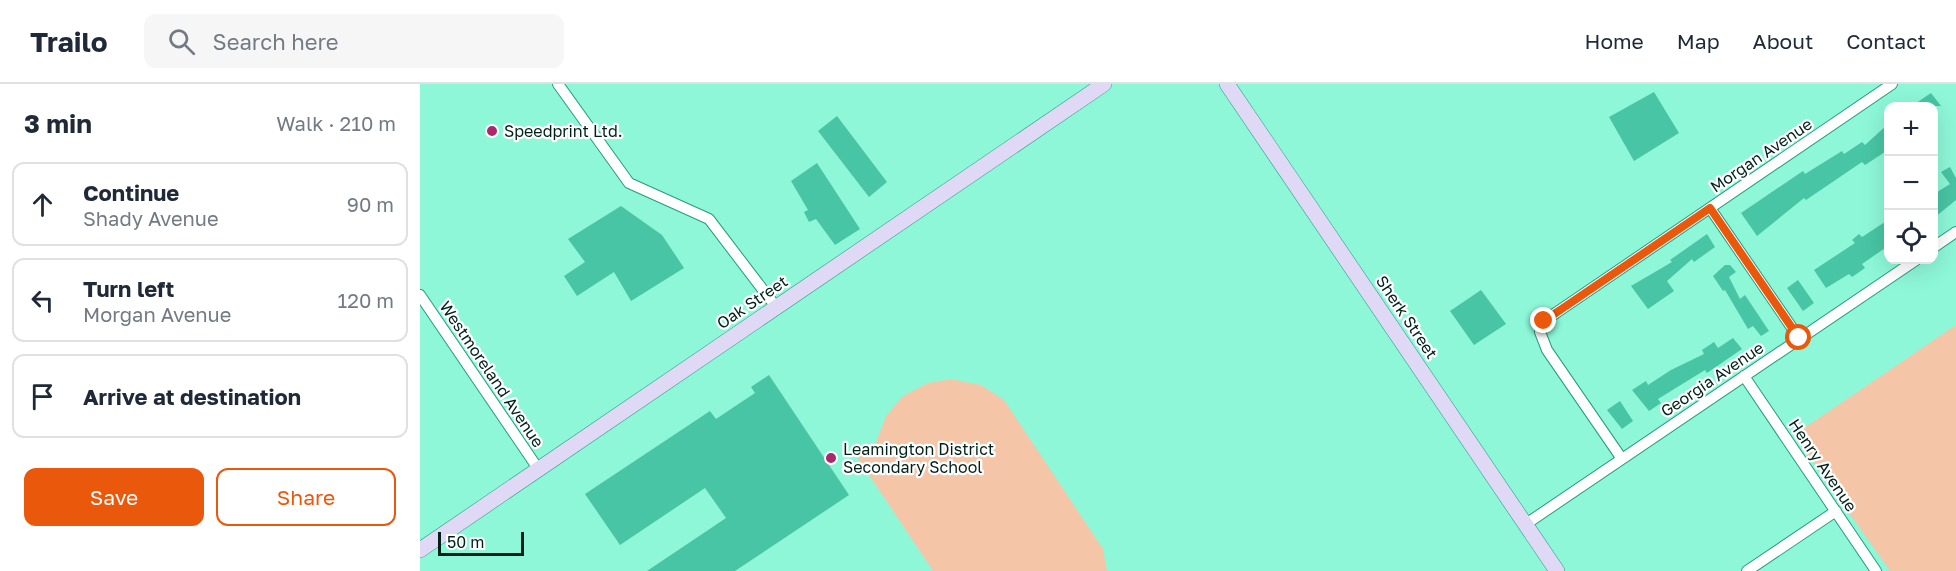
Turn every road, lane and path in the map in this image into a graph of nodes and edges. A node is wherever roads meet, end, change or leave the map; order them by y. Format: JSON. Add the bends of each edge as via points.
{"nodes":[{"id":1,"x":558,"y":84,"type":"edge"},
{"id":2,"x":1104,"y":84,"type":"edge"},
{"id":3,"x":1227,"y":84,"type":"edge"},
{"id":4,"x":1892,"y":84,"type":"edge"},
{"id":5,"x":1710,"y":208,"type":"junction"},
{"id":6,"x":1956,"y":232,"type":"edge"},
{"id":7,"x":1938,"y":245,"type":"edge"},
{"id":8,"x":1910,"y":264,"type":"edge"},
{"id":9,"x":420,"y":295,"type":"edge"},
{"id":10,"x":776,"y":308,"type":"junction"},
{"id":11,"x":1799,"y":338,"type":"junction"},
{"id":12,"x":1744,"y":376,"type":"junction"},
{"id":13,"x":1622,"y":459,"type":"junction"},
{"id":14,"x":539,"y":470,"type":"junction"},
{"id":15,"x":1836,"y":511,"type":"junction"},
{"id":16,"x":1526,"y":524,"type":"junction"},
{"id":17,"x":420,"y":550,"type":"edge"},
{"id":18,"x":1557,"y":571,"type":"edge"},
{"id":19,"x":1747,"y":571,"type":"edge"},
{"id":20,"x":1876,"y":571,"type":"edge"}],
"edges":[{"from":1,"to":10,"type":"street","via":[[629,183],[709,219]]},
{"from":2,"to":10,"type":"main road","name":"Oak Street"},
{"from":3,"to":16,"type":"main road","name":"Sherk Street"},
{"from":4,"to":5,"type":"street","name":"Morgan Avenue"},
{"from":5,"to":11,"type":"street"},
{"from":5,"to":13,"type":"street","name":"Morgan Avenue","via":[[1552,314],[1540,332],[1547,350]]},
{"from":6,"to":7,"type":"street"},
{"from":8,"to":11,"type":"street","name":"Georgia Avenue"},
{"from":9,"to":14,"type":"street","name":"Westmoreland Avenue"},
{"from":10,"to":14,"type":"main road","name":"Oak Street"},
{"from":11,"to":12,"type":"street","name":"Georgia Avenue"},
{"from":12,"to":13,"type":"street","name":"Georgia Avenue"},
{"from":12,"to":15,"type":"street","name":"Henry Avenue"},
{"from":13,"to":16,"type":"street","name":"Georgia Avenue"},
{"from":14,"to":17,"type":"main road","name":"Oak Street"},
{"from":15,"to":19,"type":"street"},
{"from":15,"to":20,"type":"street","name":"Henry Avenue"},
{"from":16,"to":18,"type":"main road","name":"Sherk Street"}]}
